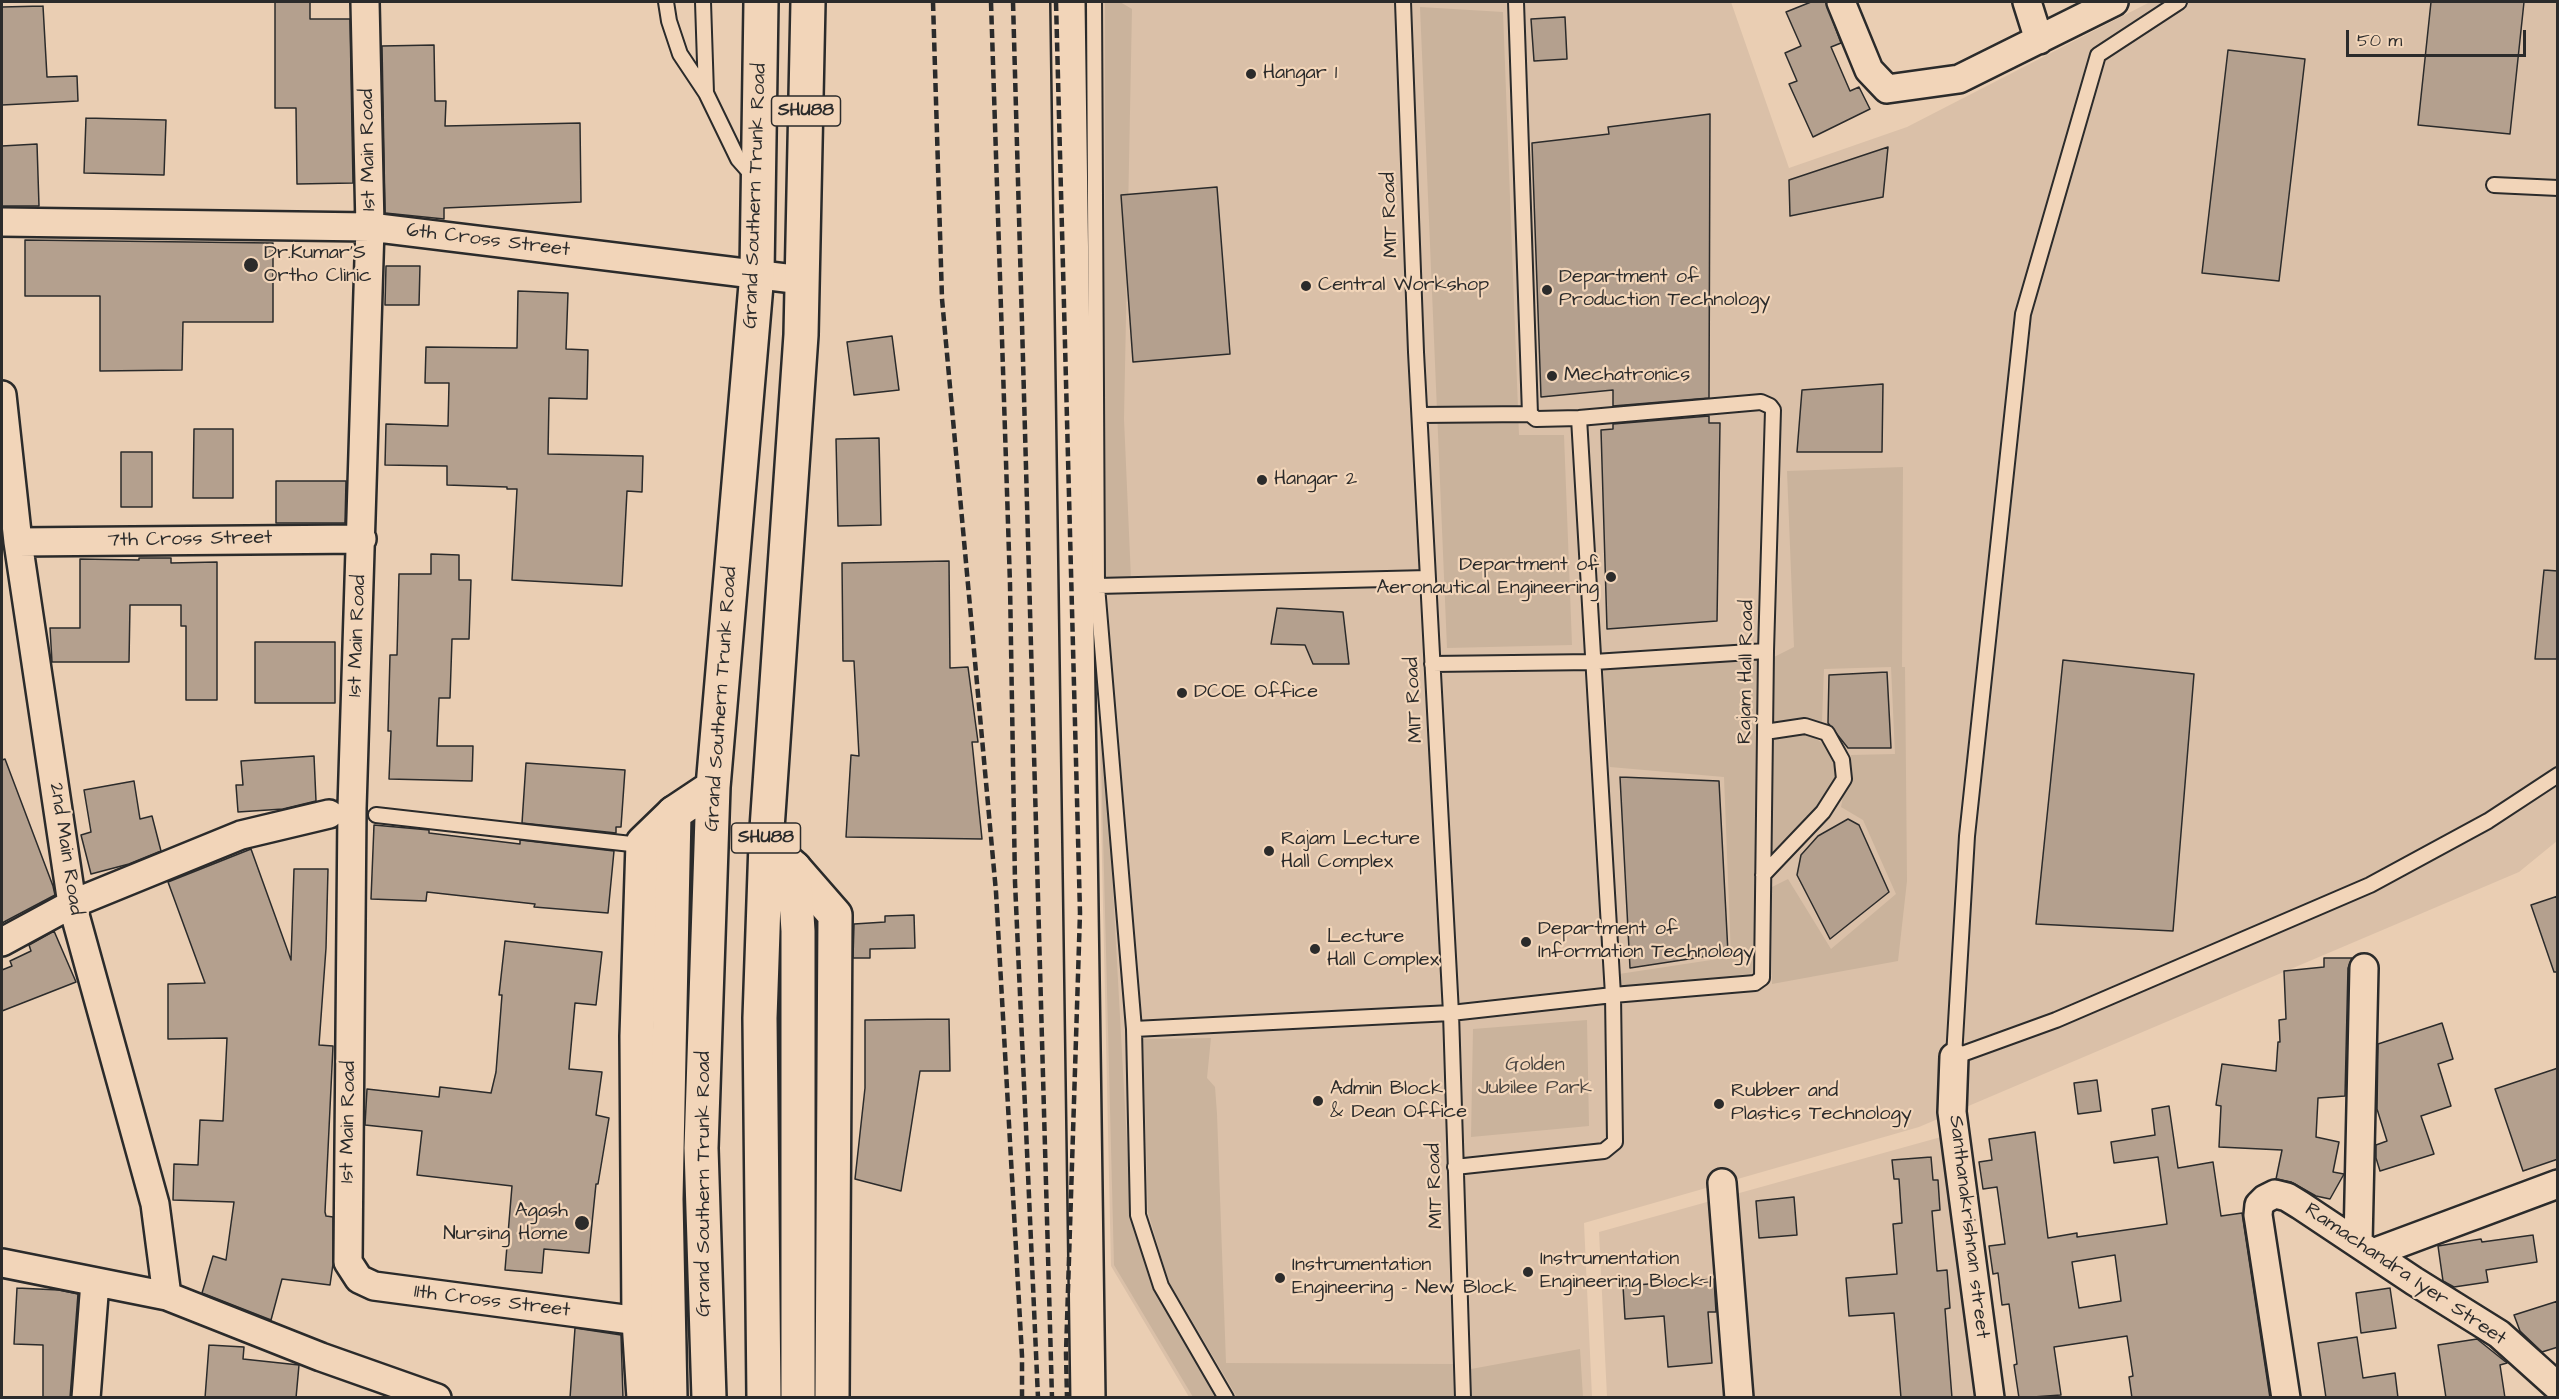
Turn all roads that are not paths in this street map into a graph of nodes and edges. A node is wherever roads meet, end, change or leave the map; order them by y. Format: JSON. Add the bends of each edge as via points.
{"nodes":[{"id":1,"x":365,"y":2,"type":"edge"},
{"id":2,"x":666,"y":2,"type":"edge"},
{"id":3,"x":703,"y":2,"type":"edge"},
{"id":4,"x":761,"y":2,"type":"edge"},
{"id":5,"x":808,"y":2,"type":"edge"},
{"id":6,"x":1068,"y":2,"type":"edge"},
{"id":7,"x":1094,"y":2,"type":"edge"},
{"id":8,"x":1403,"y":2,"type":"edge"},
{"id":9,"x":1516,"y":2,"type":"edge"},
{"id":10,"x":1841,"y":2,"type":"edge"},
{"id":11,"x":2027,"y":2,"type":"edge"},
{"id":12,"x":2114,"y":2,"type":"edge"},
{"id":13,"x":2179,"y":2,"type":"edge"},
{"id":14,"x":2039,"y":40,"type":"junction"},
{"id":15,"x":706,"y":93,"type":"junction"},
{"id":16,"x":758,"y":182,"type":"junction"},
{"id":17,"x":2494,"y":185,"type":"dead end"},
{"id":18,"x":2558,"y":188,"type":"edge"},
{"id":19,"x":2,"y":222,"type":"edge"},
{"id":20,"x":370,"y":227,"type":"junction"},
{"id":21,"x":757,"y":273,"type":"junction"},
{"id":22,"x":802,"y":280,"type":"junction"},
{"id":23,"x":2,"y":395,"type":"edge"},
{"id":24,"x":1530,"y":414,"type":"junction"},
{"id":25,"x":1420,"y":415,"type":"junction"},
{"id":26,"x":1579,"y":418,"type":"junction"},
{"id":27,"x":4,"y":437,"type":"edge"},
{"id":28,"x":362,"y":538,"type":"junction"},
{"id":29,"x":10,"y":544,"type":"edge"},
{"id":30,"x":1428,"y":578,"type":"junction"},
{"id":31,"x":1097,"y":586,"type":"junction"},
{"id":32,"x":1766,"y":651,"type":"junction"},
{"id":33,"x":1594,"y":662,"type":"junction"},
{"id":34,"x":1432,"y":664,"type":"junction"},
{"id":35,"x":1765,"y":732,"type":"junction"},
{"id":36,"x":2558,"y":775,"type":"edge"},
{"id":37,"x":713,"y":787,"type":"junction"},
{"id":38,"x":674,"y":813,"type":"junction"},
{"id":39,"x":329,"y":814,"type":"dead end"},
{"id":40,"x":376,"y":815,"type":"dead end"},
{"id":41,"x":643,"y":843,"type":"junction"},
{"id":42,"x":766,"y":843,"type":"junction"},
{"id":43,"x":794,"y":868,"type":"junction"},
{"id":44,"x":1763,"y":875,"type":"junction"},
{"id":45,"x":72,"y":904,"type":"junction"},
{"id":46,"x":2,"y":942,"type":"edge"},
{"id":47,"x":2364,"y":968,"type":"dead end"},
{"id":48,"x":1613,"y":995,"type":"junction"},
{"id":49,"x":1450,"y":1012,"type":"junction"},
{"id":50,"x":1134,"y":1029,"type":"junction"},
{"id":51,"x":1954,"y":1057,"type":"junction"},
{"id":52,"x":1455,"y":1167,"type":"junction"},
{"id":53,"x":1722,"y":1183,"type":"dead end"},
{"id":54,"x":2558,"y":1184,"type":"edge"},
{"id":55,"x":2365,"y":1248,"type":"junction"},
{"id":56,"x":2,"y":1263,"type":"edge"},
{"id":57,"x":351,"y":1269,"type":"joint"},
{"id":58,"x":95,"y":1281,"type":"junction"},
{"id":59,"x":166,"y":1296,"type":"junction"},
{"id":60,"x":639,"y":1321,"type":"junction"},
{"id":61,"x":2558,"y":1387,"type":"edge"},
{"id":62,"x":86,"y":1398,"type":"edge"},
{"id":63,"x":437,"y":1398,"type":"edge"},
{"id":64,"x":644,"y":1398,"type":"edge"},
{"id":65,"x":670,"y":1398,"type":"edge"},
{"id":66,"x":709,"y":1398,"type":"edge"},
{"id":67,"x":764,"y":1398,"type":"edge"},
{"id":68,"x":798,"y":1398,"type":"edge"},
{"id":69,"x":832,"y":1398,"type":"edge"},
{"id":70,"x":1088,"y":1398,"type":"edge"},
{"id":71,"x":1226,"y":1398,"type":"edge"},
{"id":72,"x":1463,"y":1398,"type":"edge"},
{"id":73,"x":1738,"y":1398,"type":"edge"},
{"id":74,"x":1990,"y":1398,"type":"edge"},
{"id":75,"x":2286,"y":1398,"type":"edge"}],
"edges":[{"from":1,"to":20,"type":"street","name":"1st Main Road"},
{"from":2,"to":15,"type":"lane","via":[[681,54]]},
{"from":3,"to":15,"type":"lane"},
{"from":4,"to":16,"type":"main road","name":"Grand Southern Trunk Road","number":"SHU88"},
{"from":5,"to":22,"type":"main road","number":"SHU88"},
{"from":6,"to":70,"type":"main road"},
{"from":7,"to":31,"type":"lane"},
{"from":8,"to":25,"type":"lane","name":"MIT Road"},
{"from":9,"to":24,"type":"lane"},
{"from":10,"to":14,"type":"street","via":[[1869,70],[1887,89],[1959,79]]},
{"from":11,"to":14,"type":"street"},
{"from":12,"to":14,"type":"street"},
{"from":13,"to":51,"type":"lane","via":[[2098,55],[2022,314],[1967,836]]},
{"from":15,"to":16,"type":"lane","via":[[738,159]]},
{"from":16,"to":21,"type":"main road","name":"Grand Southern Trunk Road","number":"SHU88"},
{"from":17,"to":18,"type":"lane"},
{"from":19,"to":20,"type":"street","name":"6th Cross Street"},
{"from":20,"to":21,"type":"street","name":"6th Cross Street"},
{"from":20,"to":28,"type":"street","name":"1st Main Road"},
{"from":21,"to":22,"type":"street","name":"6th Cross Street"},
{"from":21,"to":37,"type":"main road","name":"Grand Southern Trunk Road","number":"SHU88"},
{"from":22,"to":42,"type":"main road","number":"SHU88","via":[[801,347]]},
{"from":23,"to":27,"type":"street","name":"2nd Main Road"},
{"from":24,"to":25,"type":"lane","name":"Rajam Hall Road"},
{"from":24,"to":26,"type":"lane","name":"Rajam Hall Road","via":[[1536,419]]},
{"from":25,"to":30,"type":"lane","name":"MIT Road"},
{"from":26,"to":32,"type":"lane","name":"Rajam Hall Road","via":[[1761,402],[1770,406],[1773,416]]},
{"from":26,"to":33,"type":"lane"},
{"from":27,"to":29,"type":"street","name":"2nd Main Road"},
{"from":28,"to":29,"type":"street","name":"7th Cross Street"},
{"from":28,"to":57,"type":"street","name":"1st Main Road","via":[[352,808],[348,1262]]},
{"from":29,"to":45,"type":"street","name":"2nd Main Road"},
{"from":30,"to":31,"type":"lane"},
{"from":30,"to":34,"type":"lane","name":"MIT Road"},
{"from":31,"to":50,"type":"lane"},
{"from":32,"to":33,"type":"lane"},
{"from":32,"to":35,"type":"lane","name":"Rajam Hall Road"},
{"from":33,"to":34,"type":"lane"},
{"from":33,"to":48,"type":"lane"},
{"from":34,"to":49,"type":"lane","name":"MIT Road"},
{"from":35,"to":44,"type":"lane","name":"Rajam Hall Road"},
{"from":35,"to":44,"type":"lane","via":[[1805,726],[1827,733],[1842,760],[1844,779],[1823,813]]},
{"from":36,"to":51,"type":"lane","via":[[2488,821],[2370,885],[2056,1020]]},
{"from":37,"to":38,"type":"main road"},
{"from":37,"to":66,"type":"main road","name":"Grand Southern Trunk Road","number":"SHU88","via":[[701,1148]]},
{"from":38,"to":41,"type":"main road"},
{"from":38,"to":65,"type":"main road","via":[[666,1199]]},
{"from":39,"to":45,"type":"street","via":[[242,835]]},
{"from":40,"to":41,"type":"lane"},
{"from":41,"to":60,"type":"main road","via":[[637,1036]]},
{"from":42,"to":43,"type":"main road"},
{"from":42,"to":67,"type":"main road","number":"SHU88","via":[[760,1018]]},
{"from":43,"to":68,"type":"main road","via":[[798,931]]},
{"from":43,"to":69,"type":"main road","via":[[835,915]]},
{"from":44,"to":48,"type":"lane","name":"Rajam Hall Road","via":[[1763,974],[1759,982]]},
{"from":45,"to":46,"type":"street"},
{"from":45,"to":59,"type":"street","name":"2nd Main Road","via":[[155,1204]]},
{"from":47,"to":55,"type":"street"},
{"from":48,"to":49,"type":"lane","name":"Rajam Hall Road"},
{"from":48,"to":52,"type":"lane","via":[[1616,1136],[1611,1147]]},
{"from":49,"to":50,"type":"lane","name":"Rajam Hall Road"},
{"from":49,"to":52,"type":"lane","name":"MIT Road"},
{"from":50,"to":71,"type":"lane","via":[[1138,1215],[1161,1286]]},
{"from":51,"to":74,"type":"street","name":"Santhanakrishnan street","via":[[1952,1112]]},
{"from":52,"to":72,"type":"lane","name":"MIT Road"},
{"from":53,"to":73,"type":"street"},
{"from":54,"to":55,"type":"street"},
{"from":55,"to":61,"type":"street","name":"Ramachandra Iyer Street","via":[[2499,1334]]},
{"from":55,"to":75,"type":"street","name":"Ramachandra Iyer Street","via":[[2287,1197],[2270,1195],[2259,1205]]},
{"from":56,"to":58,"type":"street"},
{"from":57,"to":60,"type":"street","name":"11th Cross Street","via":[[359,1279],[374,1286]]},
{"from":58,"to":59,"type":"street"},
{"from":58,"to":62,"type":"street"},
{"from":59,"to":63,"type":"street"},
{"from":60,"to":64,"type":"main road"}]}
